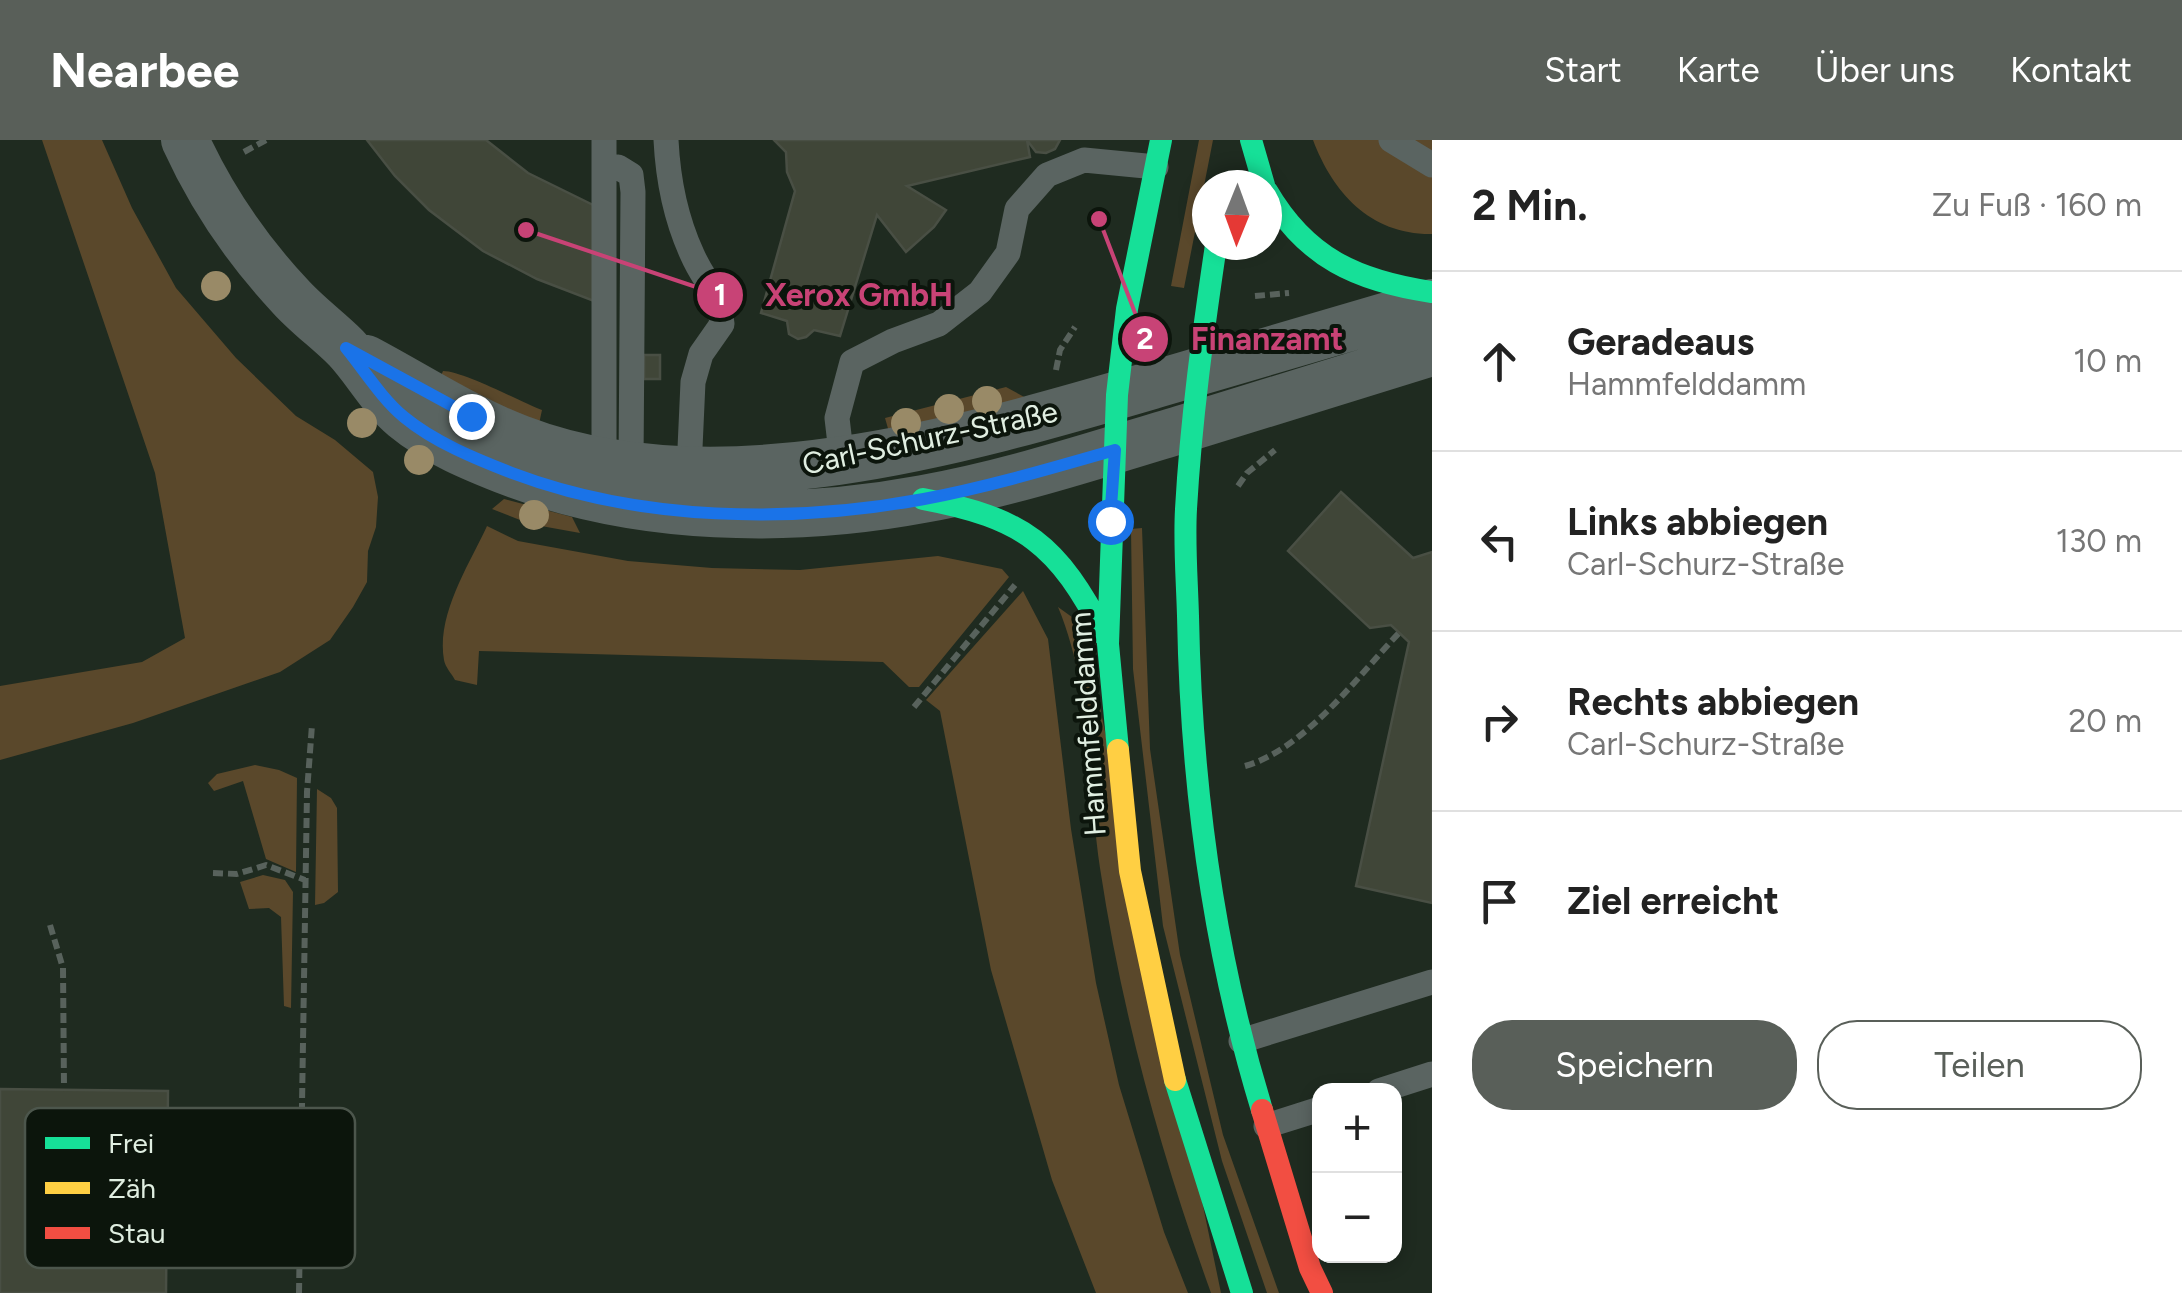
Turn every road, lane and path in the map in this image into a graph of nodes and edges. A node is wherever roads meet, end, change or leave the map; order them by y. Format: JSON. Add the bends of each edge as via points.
{"nodes":[{"id":1,"x":185,"y":140,"type":"edge"},
{"id":2,"x":266,"y":140,"type":"edge"},
{"id":3,"x":604,"y":140,"type":"edge"},
{"id":4,"x":666,"y":140,"type":"edge"},
{"id":5,"x":1161,"y":140,"type":"edge"},
{"id":6,"x":1391,"y":140,"type":"edge"},
{"id":7,"x":1241,"y":145,"type":"edge"},
{"id":8,"x":244,"y":152,"type":"dead end"},
{"id":9,"x":1432,"y":165,"type":"edge"},
{"id":10,"x":618,"y":167,"type":"dead end"},
{"id":11,"x":1156,"y":167,"type":"junction"},
{"id":12,"x":1255,"y":170,"type":"edge"},
{"id":13,"x":1282,"y":215,"type":"edge"},
{"id":14,"x":1214,"y":260,"type":"edge"},
{"id":15,"x":1432,"y":292,"type":"edge"},
{"id":16,"x":1432,"y":304,"type":"edge"},
{"id":17,"x":346,"y":348,"type":"junction"},
{"id":18,"x":1432,"y":352,"type":"edge"},
{"id":19,"x":1198,"y":372,"type":"junction"},
{"id":20,"x":1118,"y":395,"type":"junction"},
{"id":21,"x":1192,"y":426,"type":"junction"},
{"id":22,"x":1115,"y":450,"type":"junction"},
{"id":23,"x":842,"y":462,"type":"junction"},
{"id":24,"x":618,"y":463,"type":"junction"},
{"id":25,"x":690,"y":470,"type":"junction"},
{"id":26,"x":923,"y":499,"type":"junction"},
{"id":27,"x":1025,"y":572,"type":"dead end"},
{"id":28,"x":1399,"y":633,"type":"dead end"},
{"id":29,"x":1108,"y":644,"type":"junction"},
{"id":30,"x":914,"y":707,"type":"dead end"},
{"id":31,"x":312,"y":725,"type":"dead end"},
{"id":32,"x":1238,"y":768,"type":"dead end"},
{"id":33,"x":213,"y":873,"type":"dead end"},
{"id":34,"x":305,"y":880,"type":"junction"},
{"id":35,"x":50,"y":925,"type":"dead end"},
{"id":36,"x":1432,"y":982,"type":"edge"},
{"id":37,"x":1241,"y":1041,"type":"junction"},
{"id":38,"x":1432,"y":1074,"type":"edge"},
{"id":39,"x":1402,"y":1083,"type":"edge"},
{"id":40,"x":64,"y":1088,"type":"dead end"},
{"id":41,"x":302,"y":1108,"type":"edge"},
{"id":42,"x":1312,"y":1112,"type":"edge"},
{"id":43,"x":1266,"y":1126,"type":"junction"},
{"id":44,"x":299,"y":1268,"type":"edge"},
{"id":45,"x":299,"y":1293,"type":"edge"},
{"id":46,"x":1242,"y":1293,"type":"edge"},
{"id":47,"x":1322,"y":1293,"type":"edge"}],
"edges":[{"from":1,"to":17,"type":"street","name":"Carl-Schurz-Straße","via":[[243,240],[291,298]]},
{"from":2,"to":8,"type":"path"},
{"from":3,"to":24,"type":"lane"},
{"from":4,"to":25,"type":"lane","via":[[674,212],[719,298],[722,324],[701,354],[693,382]]},
{"from":5,"to":11,"type":"main road","name":"Hammfelddamm"},
{"from":6,"to":9,"type":"lane"},
{"from":7,"to":12,"type":"main road"},
{"from":10,"to":24,"type":"lane","via":[[631,175],[633,192]]},
{"from":11,"to":20,"type":"main road","name":"Hammfelddamm","via":[[1127,308]]},
{"from":11,"to":23,"type":"lane","via":[[1084,160],[1047,175],[1017,208],[1008,253],[980,292],[938,324],[852,362],[837,418]]},
{"from":13,"to":15,"type":"main road","via":[[1332,264],[1394,288]]},
{"from":14,"to":19,"type":"main road"},
{"from":16,"to":19,"type":"street","name":"Carl-Schurz-Straße"},
{"from":17,"to":24,"type":"street","name":"Carl-Schurz-Straße","via":[[522,440]]},
{"from":17,"to":26,"type":"street","name":"Carl-Schurz-Straße","via":[[404,417],[482,462],[548,486],[614,501],[752,513]]},
{"from":18,"to":21,"type":"street","name":"Carl-Schurz-Straße"},
{"from":19,"to":20,"type":"street","name":"Carl-Schurz-Straße"},
{"from":19,"to":21,"type":"main road"},
{"from":20,"to":22,"type":"main road","name":"Hammfelddamm"},
{"from":20,"to":23,"type":"street","name":"Carl-Schurz-Straße"},
{"from":21,"to":22,"type":"street","name":"Carl-Schurz-Straße"},
{"from":21,"to":37,"type":"main road","via":[[1189,688],[1203,844]]},
{"from":22,"to":26,"type":"street","name":"Carl-Schurz-Straße"},
{"from":22,"to":29,"type":"main road","name":"Hammfelddamm"},
{"from":23,"to":25,"type":"street","name":"Carl-Schurz-Straße"},
{"from":24,"to":25,"type":"street","name":"Carl-Schurz-Straße"},
{"from":26,"to":29,"type":"main road","via":[[1005,519],[1037,538],[1085,592]]},
{"from":27,"to":30,"type":"path"},
{"from":28,"to":32,"type":"path","via":[[1318,719],[1283,748]]},
{"from":29,"to":46,"type":"main road","name":"Hammfelddamm","via":[[1130,872],[1173,1074]]},
{"from":31,"to":34,"type":"path"},
{"from":33,"to":34,"type":"path","via":[[266,866]]},
{"from":34,"to":41,"type":"path"},
{"from":35,"to":40,"type":"path","via":[[63,968]]},
{"from":36,"to":37,"type":"lane"},
{"from":37,"to":43,"type":"main road"},
{"from":38,"to":39,"type":"lane"},
{"from":42,"to":43,"type":"lane"},
{"from":43,"to":47,"type":"main road"},
{"from":44,"to":45,"type":"path"}]}
